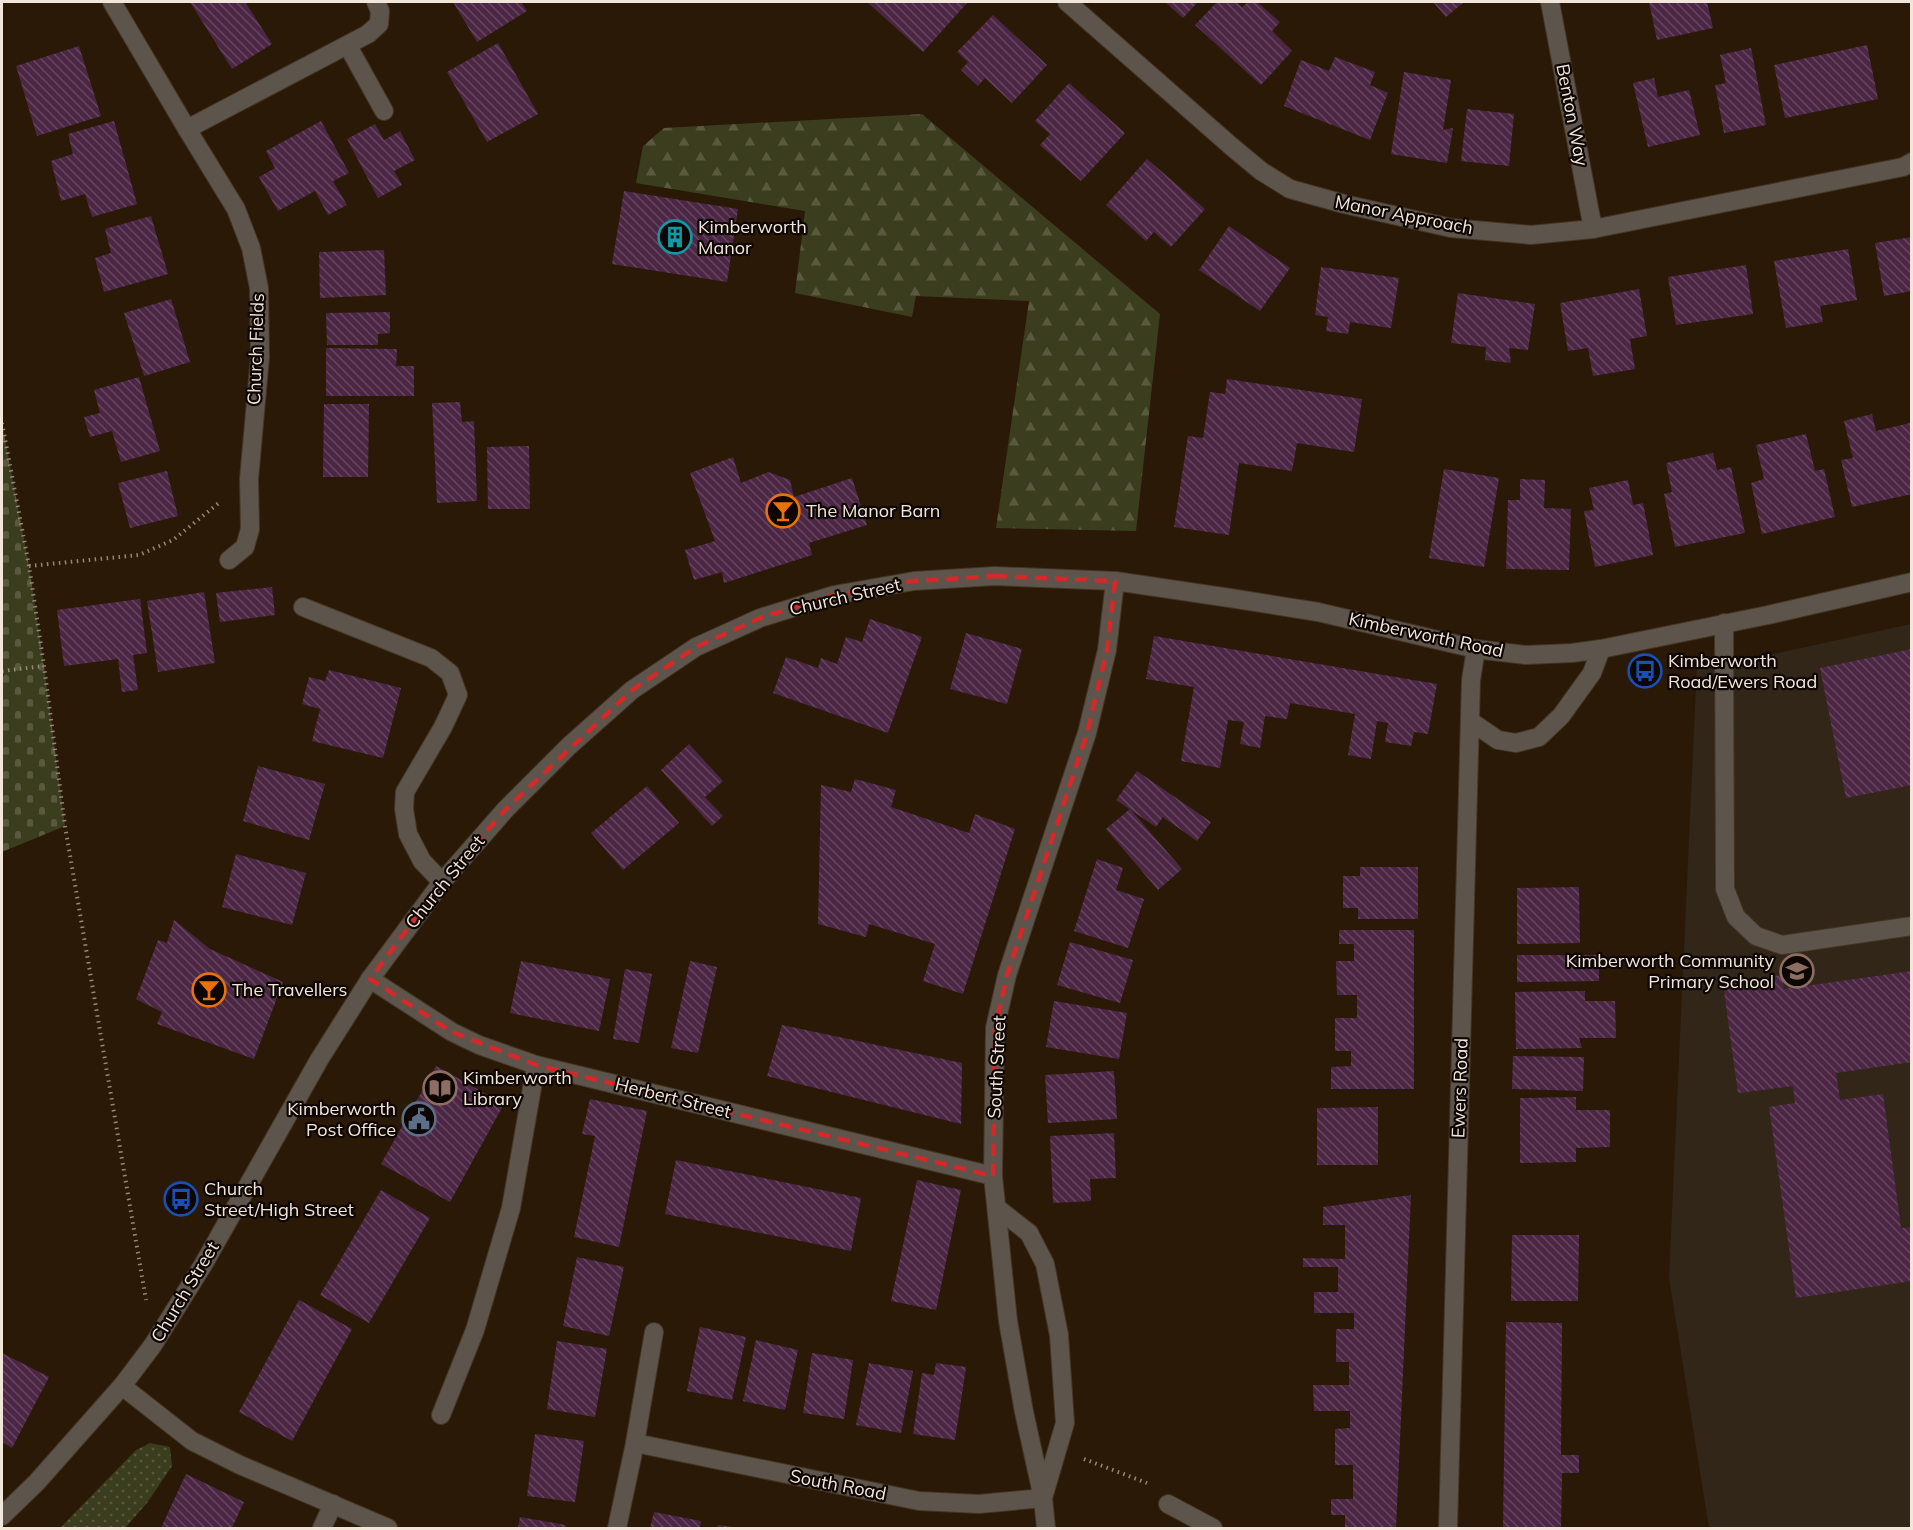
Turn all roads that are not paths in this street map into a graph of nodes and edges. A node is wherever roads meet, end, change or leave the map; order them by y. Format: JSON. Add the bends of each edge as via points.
{"nodes":[{"id":1,"x":112,"y":2,"type":"edge"},
{"id":2,"x":376,"y":2,"type":"edge"},
{"id":3,"x":1067,"y":2,"type":"edge"},
{"id":4,"x":1550,"y":2,"type":"edge"},
{"id":5,"x":348,"y":46,"type":"junction"},
{"id":6,"x":384,"y":111,"type":"dead end"},
{"id":7,"x":186,"y":129,"type":"junction"},
{"id":8,"x":1911,"y":162,"type":"edge"},
{"id":9,"x":1593,"y":229,"type":"junction"},
{"id":10,"x":229,"y":560,"type":"dead end"},
{"id":11,"x":1115,"y":581,"type":"junction"},
{"id":12,"x":1911,"y":582,"type":"edge"},
{"id":13,"x":303,"y":607,"type":"dead end"},
{"id":14,"x":1725,"y":623,"type":"junction"},
{"id":15,"x":1476,"y":648,"type":"junction"},
{"id":16,"x":1600,"y":649,"type":"junction"},
{"id":17,"x":1470,"y":722,"type":"junction"},
{"id":18,"x":442,"y":882,"type":"junction"},
{"id":19,"x":1911,"y":926,"type":"edge"},
{"id":20,"x":370,"y":979,"type":"junction"},
{"id":21,"x":536,"y":1065,"type":"junction"},
{"id":22,"x":993,"y":1176,"type":"junction"},
{"id":23,"x":997,"y":1208,"type":"junction"},
{"id":24,"x":654,"y":1332,"type":"dead end"},
{"id":25,"x":122,"y":1386,"type":"junction"},
{"id":26,"x":441,"y":1415,"type":"dead end"},
{"id":27,"x":635,"y":1443,"type":"junction"},
{"id":28,"x":1043,"y":1498,"type":"junction"},
{"id":29,"x":333,"y":1504,"type":"junction"},
{"id":30,"x":1168,"y":1504,"type":"road end"},
{"id":31,"x":2,"y":1516,"type":"edge"},
{"id":32,"x":322,"y":1528,"type":"edge"},
{"id":33,"x":388,"y":1528,"type":"edge"},
{"id":34,"x":617,"y":1528,"type":"edge"},
{"id":35,"x":1046,"y":1528,"type":"edge"},
{"id":36,"x":1214,"y":1528,"type":"edge"},
{"id":37,"x":1448,"y":1528,"type":"edge"}],
"edges":[{"from":1,"to":7,"type":"street","name":"Church Fields"},
{"from":2,"to":5,"type":"street","via":[[379,24]]},
{"from":3,"to":9,"type":"street","name":"Manor Approach","via":[[1231,146],[1290,189],[1451,228],[1531,235]]},
{"from":4,"to":9,"type":"street","name":"Benton Way"},
{"from":5,"to":6,"type":"street"},
{"from":5,"to":7,"type":"street"},
{"from":7,"to":10,"type":"street","name":"Church Fields","via":[[236,209],[251,248],[259,288],[260,357],[249,479],[250,529],[245,547]]},
{"from":8,"to":9,"type":"street","name":"Manor Approach","via":[[1903,167]]},
{"from":11,"to":15,"type":"street","name":"Kimberworth Road","via":[[1318,612]]},
{"from":11,"to":18,"type":"street","name":"Church Street","via":[[995,576],[914,581],[834,595],[760,618],[696,647],[632,690],[505,810]]},
{"from":11,"to":22,"type":"street","name":"South Street","via":[[1107,650],[1087,733],[1007,975],[995,1028]]},
{"from":12,"to":14,"type":"street","name":"Kimberworth Road"},
{"from":13,"to":18,"type":"street","via":[[431,657],[450,673],[458,695],[405,792],[404,809],[408,834],[422,861]]},
{"from":14,"to":16,"type":"street","name":"Kimberworth Road"},
{"from":14,"to":19,"type":"street","via":[[1725,889],[1736,917],[1756,936],[1782,945]]},
{"from":15,"to":16,"type":"street","name":"Kimberworth Road","via":[[1526,655]]},
{"from":15,"to":17,"type":"street","name":"Ewers Road"},
{"from":16,"to":17,"type":"street","via":[[1592,673],[1561,716],[1539,737],[1516,743],[1498,740]]},
{"from":17,"to":37,"type":"street","name":"Ewers Road"},
{"from":18,"to":20,"type":"street","name":"Church Street"},
{"from":20,"to":21,"type":"street","name":"Herbert Street","via":[[452,1032]]},
{"from":20,"to":25,"type":"street","name":"Church Street","via":[[319,1060],[203,1265]]},
{"from":21,"to":22,"type":"street","name":"Herbert Street"},
{"from":21,"to":26,"type":"street","via":[[511,1208],[475,1330]]},
{"from":22,"to":23,"type":"street","name":"South Street"},
{"from":23,"to":28,"type":"street","name":"South Street","via":[[1008,1321]]},
{"from":23,"to":28,"type":"street","via":[[1029,1233],[1045,1264],[1059,1335],[1065,1423]]},
{"from":24,"to":27,"type":"street"},
{"from":25,"to":29,"type":"street","via":[[192,1441],[240,1466]]},
{"from":25,"to":31,"type":"street","name":"Church Street"},
{"from":27,"to":28,"type":"street","name":"South Road","via":[[919,1501],[979,1504]]},
{"from":27,"to":34,"type":"street"},
{"from":28,"to":35,"type":"street","name":"South Street"},
{"from":29,"to":32,"type":"street"},
{"from":29,"to":33,"type":"street"},
{"from":30,"to":36,"type":"street"}]}
